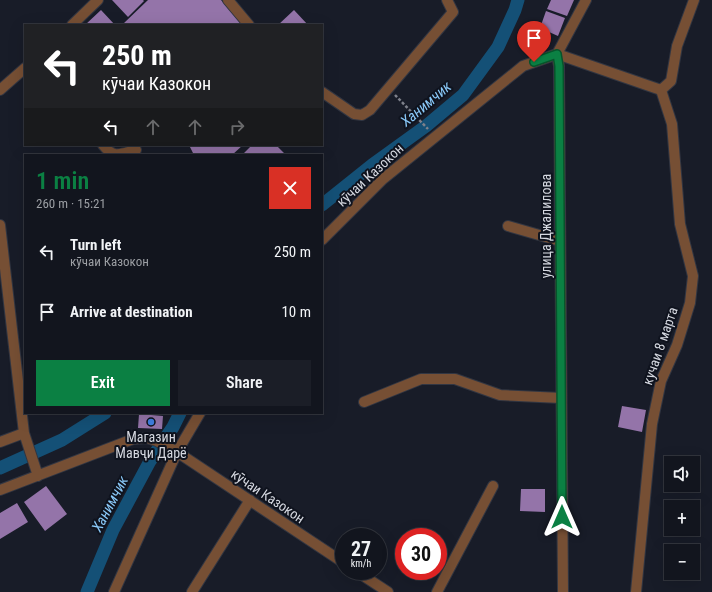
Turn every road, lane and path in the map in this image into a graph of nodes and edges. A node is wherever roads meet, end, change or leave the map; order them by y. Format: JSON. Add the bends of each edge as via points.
{"nodes":[{"id":1,"x":98,"y":0,"type":"edge"},
{"id":2,"x":228,"y":0,"type":"edge"},
{"id":3,"x":447,"y":0,"type":"edge"},
{"id":4,"x":586,"y":0,"type":"edge"},
{"id":5,"x":694,"y":0,"type":"edge"},
{"id":6,"x":73,"y":24,"type":"edge"},
{"id":7,"x":248,"y":24,"type":"edge"},
{"id":8,"x":557,"y":54,"type":"junction"},
{"id":9,"x":24,"y":69,"type":"edge"},
{"id":10,"x":388,"y":89,"type":"junction"},
{"id":11,"x":0,"y":90,"type":"edge"},
{"id":12,"x":661,"y":90,"type":"junction"},
{"id":13,"x":323,"y":93,"type":"edge"},
{"id":14,"x":423,"y":124,"type":"dead end"},
{"id":15,"x":104,"y":146,"type":"edge"},
{"id":16,"x":136,"y":150,"type":"dead end"},
{"id":17,"x":114,"y":154,"type":"edge"},
{"id":18,"x":121,"y":154,"type":"edge"},
{"id":19,"x":0,"y":225,"type":"edge"},
{"id":20,"x":508,"y":226,"type":"dead end"},
{"id":21,"x":323,"y":239,"type":"edge"},
{"id":22,"x":560,"y":241,"type":"junction"},
{"id":23,"x":562,"y":398,"type":"junction"},
{"id":24,"x":364,"y":402,"type":"dead end"},
{"id":25,"x":199,"y":414,"type":"edge"},
{"id":26,"x":24,"y":433,"type":"junction"},
{"id":27,"x":0,"y":442,"type":"edge"},
{"id":28,"x":177,"y":452,"type":"junction"},
{"id":29,"x":38,"y":476,"type":"junction"},
{"id":30,"x":493,"y":486,"type":"dead end"},
{"id":31,"x":0,"y":490,"type":"edge"},
{"id":32,"x":250,"y":500,"type":"junction"},
{"id":33,"x":335,"y":557,"type":"edge"},
{"id":34,"x":366,"y":580,"type":"edge"},
{"id":35,"x":376,"y":589,"type":"edge"},
{"id":36,"x":114,"y":592,"type":"edge"},
{"id":37,"x":192,"y":592,"type":"edge"},
{"id":38,"x":388,"y":592,"type":"edge"},
{"id":39,"x":437,"y":592,"type":"edge"},
{"id":40,"x":563,"y":592,"type":"edge"},
{"id":41,"x":636,"y":592,"type":"edge"}],
"edges":[{"from":1,"to":6,"type":"street"},
{"from":2,"to":7,"type":"street"},
{"from":3,"to":10,"type":"street","via":[[453,12]]},
{"from":4,"to":8,"type":"street"},
{"from":5,"to":12,"type":"street","via":[[677,46],[671,81]]},
{"from":8,"to":12,"type":"street"},
{"from":8,"to":21,"type":"street","name":"кӯчаи Казокон","via":[[523,66],[383,179]]},
{"from":8,"to":22,"type":"street","name":"улица Джалилова"},
{"from":9,"to":11,"type":"street"},
{"from":10,"to":13,"type":"street","via":[[370,110],[362,115],[354,114]]},
{"from":10,"to":14,"type":"path"},
{"from":12,"to":41,"type":"street","name":"кучаи 8 марта","via":[[672,124],[680,224],[693,276],[690,303],[677,345],[661,381],[652,424]]},
{"from":15,"to":17,"type":"street"},
{"from":16,"to":18,"type":"street"},
{"from":19,"to":26,"type":"street"},
{"from":20,"to":22,"type":"street"},
{"from":22,"to":23,"type":"street","name":"улица Джалилова"},
{"from":23,"to":24,"type":"street","via":[[500,395],[455,379],[421,379]]},
{"from":23,"to":40,"type":"street","name":"улица Джалилова"},
{"from":25,"to":28,"type":"street"},
{"from":26,"to":27,"type":"street"},
{"from":26,"to":29,"type":"street"},
{"from":28,"to":29,"type":"street","name":"кӯчаи Казокон","via":[[157,441],[147,438],[134,439]]},
{"from":28,"to":32,"type":"street","name":"кӯчаи Казокон"},
{"from":28,"to":36,"type":"street"},
{"from":29,"to":31,"type":"street","name":"кӯчаи Казокон"},
{"from":30,"to":39,"type":"street"},
{"from":32,"to":33,"type":"street","name":"кӯчаи Казокон"},
{"from":32,"to":37,"type":"street"},
{"from":34,"to":35,"type":"street"},
{"from":35,"to":38,"type":"street"}]}
